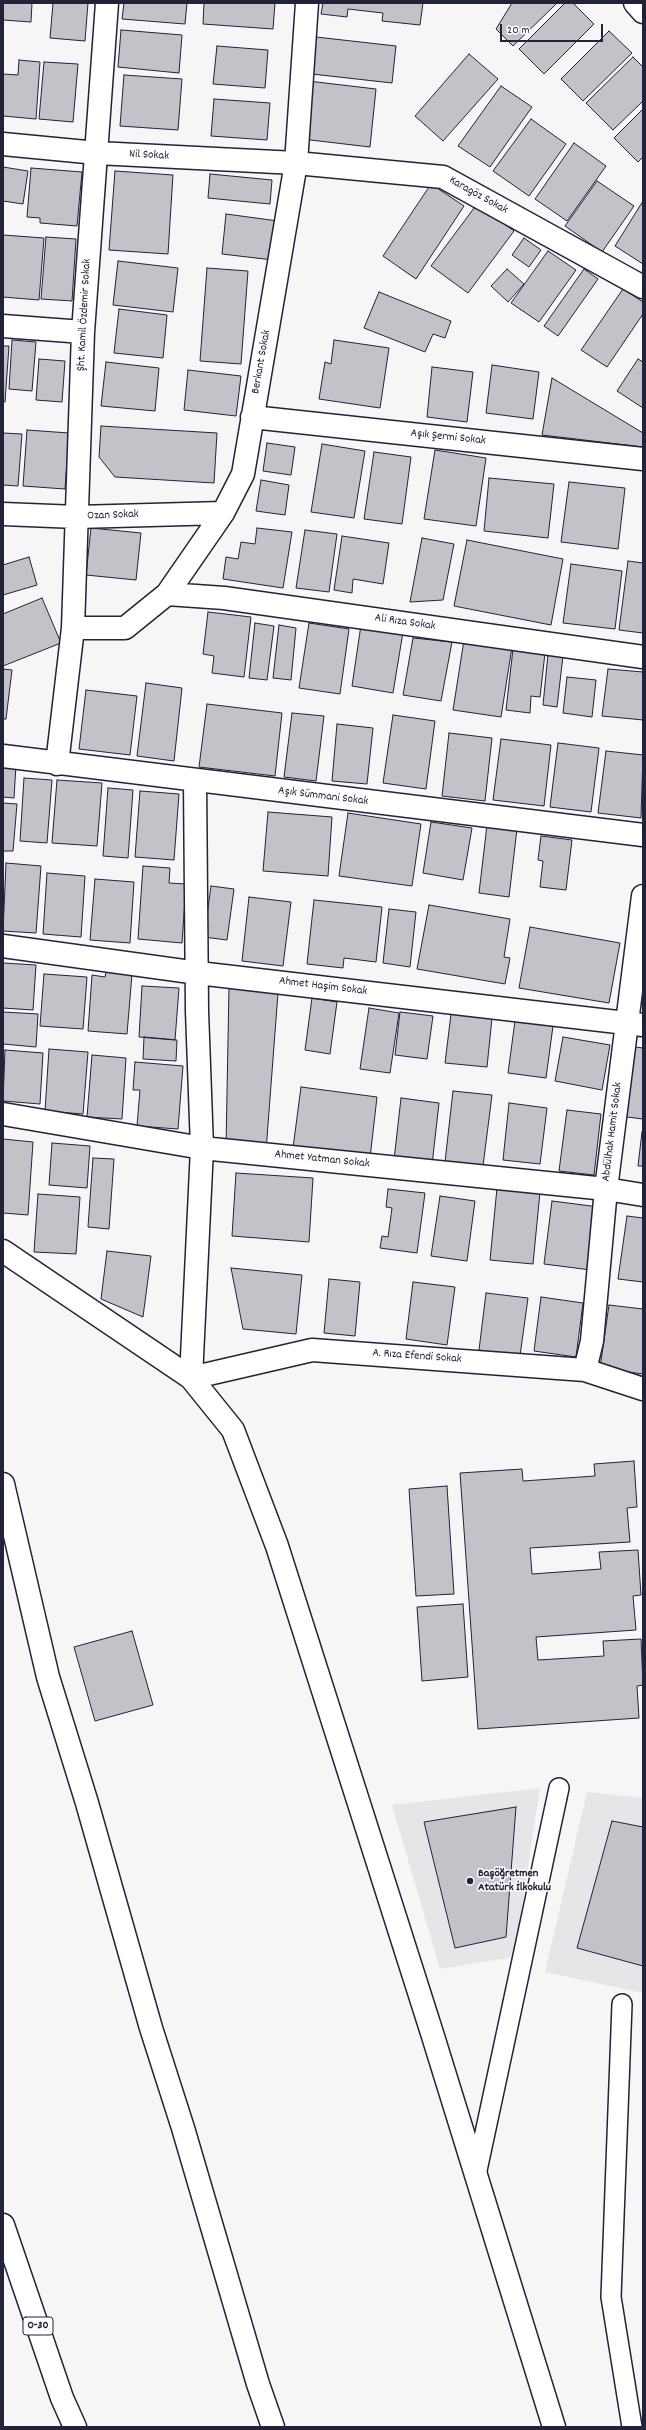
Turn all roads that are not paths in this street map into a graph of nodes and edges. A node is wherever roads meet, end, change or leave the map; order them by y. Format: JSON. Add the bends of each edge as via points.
{"nodes":[{"id":1,"x":107,"y":3,"type":"edge"},
{"id":2,"x":307,"y":3,"type":"edge"},
{"id":3,"x":635,"y":3,"type":"edge"},
{"id":4,"x":643,"y":12,"type":"edge"},
{"id":5,"x":3,"y":144,"type":"edge"},
{"id":6,"x":97,"y":153,"type":"junction"},
{"id":7,"x":296,"y":163,"type":"junction"},
{"id":8,"x":643,"y":287,"type":"edge"},
{"id":9,"x":3,"y":326,"type":"edge"},
{"id":10,"x":83,"y":332,"type":"junction"},
{"id":11,"x":252,"y":417,"type":"junction"},
{"id":12,"x":643,"y":459,"type":"edge"},
{"id":13,"x":223,"y":513,"type":"junction"},
{"id":14,"x":3,"y":514,"type":"edge"},
{"id":15,"x":77,"y":517,"type":"junction"},
{"id":16,"x":167,"y":594,"type":"junction"},
{"id":17,"x":73,"y":628,"type":"junction"},
{"id":18,"x":643,"y":657,"type":"edge"},
{"id":19,"x":3,"y":756,"type":"edge"},
{"id":20,"x":57,"y":764,"type":"junction"},
{"id":21,"x":195,"y":781,"type":"junction"},
{"id":22,"x":643,"y":836,"type":"edge"},
{"id":23,"x":643,"y":896,"type":"edge"},
{"id":24,"x":3,"y":946,"type":"edge"},
{"id":25,"x":198,"y":973,"type":"junction"},
{"id":26,"x":634,"y":1023,"type":"edge"},
{"id":27,"x":3,"y":1114,"type":"edge"},
{"id":28,"x":202,"y":1148,"type":"junction"},
{"id":29,"x":606,"y":1188,"type":"junction"},
{"id":30,"x":643,"y":1195,"type":"edge"},
{"id":31,"x":3,"y":1252,"type":"edge"},
{"id":32,"x":585,"y":1370,"type":"junction"},
{"id":33,"x":192,"y":1378,"type":"junction"},
{"id":34,"x":643,"y":1389,"type":"edge"},
{"id":35,"x":3,"y":1484,"type":"edge"},
{"id":36,"x":560,"y":1788,"type":"dead end"},
{"id":37,"x":622,"y":2004,"type":"dead end"},
{"id":38,"x":476,"y":2176,"type":"junction"},
{"id":39,"x":3,"y":2225,"type":"edge"},
{"id":40,"x":75,"y":2427,"type":"edge"},
{"id":41,"x":273,"y":2427,"type":"edge"},
{"id":42,"x":554,"y":2427,"type":"edge"},
{"id":43,"x":632,"y":2427,"type":"edge"}],
"edges":[{"from":1,"to":6,"type":"main road","name":"Şht. Kamil Özdemir Sokak"},
{"from":2,"to":7,"type":"main road","name":"Berkant Sokak"},
{"from":3,"to":4,"type":"main road"},
{"from":5,"to":6,"type":"main road","name":"Nil Sokak"},
{"from":6,"to":7,"type":"main road","name":"Nil Sokak"},
{"from":6,"to":10,"type":"main road","name":"Şht. Kamil Özdemir Sokak"},
{"from":7,"to":8,"type":"main road","name":"Karagöz Sokak","via":[[443,177]]},
{"from":7,"to":11,"type":"main road","name":"Berkant Sokak"},
{"from":9,"to":10,"type":"main road"},
{"from":10,"to":15,"type":"main road","name":"Şht. Kamil Özdemir Sokak"},
{"from":11,"to":12,"type":"main road","name":"Aşık Şermi Sokak"},
{"from":11,"to":13,"type":"main road","name":"Berkant Sokak","via":[[243,474]]},
{"from":13,"to":15,"type":"main road","name":"Ozan Sokak"},
{"from":13,"to":16,"type":"main road","name":"Berkant Sokak"},
{"from":14,"to":15,"type":"main road","name":"Ozan Sokak"},
{"from":15,"to":17,"type":"main road","name":"Şht. Kamil Özdemir Sokak"},
{"from":16,"to":17,"type":"main road","name":"Berkant Sokak","via":[[125,628]]},
{"from":16,"to":18,"type":"main road","name":"Ali Rıza Sokak","via":[[224,598]]},
{"from":17,"to":20,"type":"main road","name":"Şht. Kamil Özdemir Sokak"},
{"from":19,"to":20,"type":"main road","name":"Aşık Sümmani Sokak"},
{"from":20,"to":21,"type":"main road","name":"Aşık Sümmani Sokak"},
{"from":21,"to":22,"type":"main road","name":"Aşık Sümmani Sokak"},
{"from":21,"to":25,"type":"main road"},
{"from":23,"to":26,"type":"main road","name":"Abdülhak Hamit Sokak"},
{"from":24,"to":25,"type":"main road","name":"Ahmet Haşim Sokak"},
{"from":25,"to":26,"type":"main road","name":"Ahmet Haşim Sokak"},
{"from":25,"to":28,"type":"main road"},
{"from":26,"to":29,"type":"main road","name":"Abdülhak Hamit Sokak"},
{"from":27,"to":28,"type":"main road","name":"Ahmet Yatman Sokak"},
{"from":28,"to":29,"type":"main road","name":"Ahmet Yatman Sokak"},
{"from":28,"to":33,"type":"main road"},
{"from":29,"to":30,"type":"main road","name":"Ahmet Yatman Sokak"},
{"from":29,"to":32,"type":"main road","name":"Abdülhak Hamit Sokak","via":[[592,1340]]},
{"from":31,"to":33,"type":"main road"},
{"from":32,"to":33,"type":"main road","name":"A. Rıza Efendi Sokak","via":[[312,1350]]},
{"from":32,"to":34,"type":"main road","name":"A. Rıza Efendi Sokak"},
{"from":33,"to":38,"type":"main road","via":[[233,1430],[277,1546]]},
{"from":35,"to":41,"type":"main road","via":[[48,1677],[151,2028],[184,2128],[258,2384]]},
{"from":36,"to":38,"type":"lane"},
{"from":37,"to":43,"type":"lane","via":[[612,2297]]},
{"from":38,"to":42,"type":"main road"},
{"from":39,"to":40,"type":"main road","number":"O-30","via":[[62,2398]]}]}
